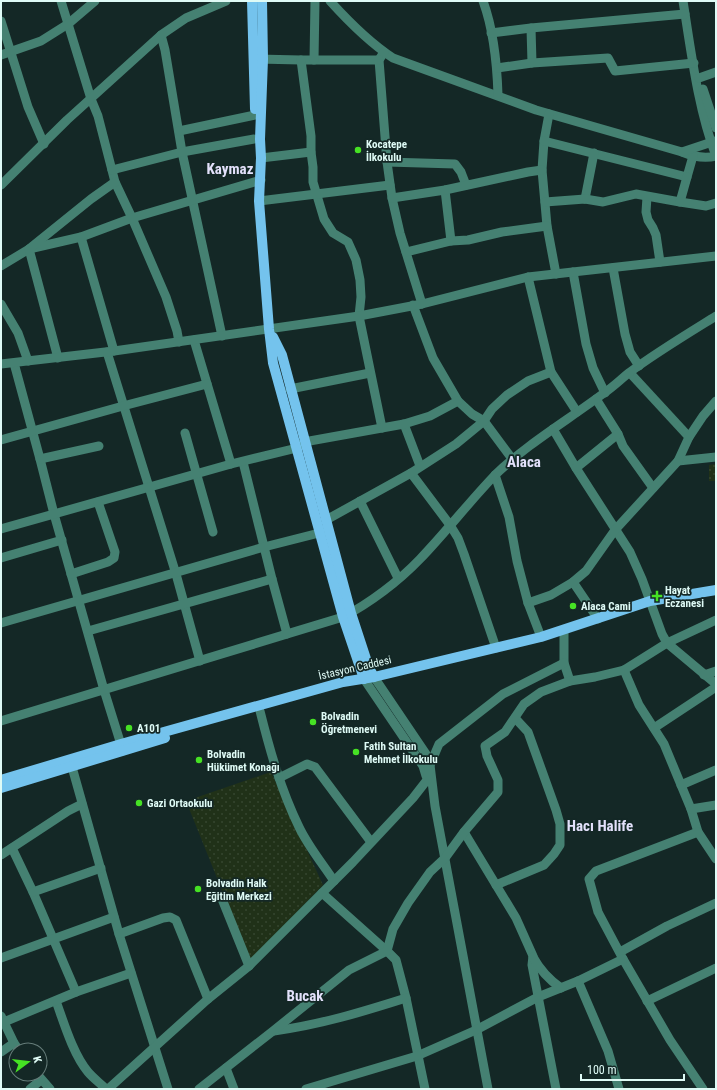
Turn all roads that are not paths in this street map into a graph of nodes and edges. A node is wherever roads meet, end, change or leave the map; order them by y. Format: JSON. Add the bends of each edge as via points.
{"nodes":[{"id":1,"x":61,"y":1,"type":"edge"},
{"id":2,"x":95,"y":1,"type":"edge"},
{"id":3,"x":226,"y":1,"type":"edge"},
{"id":4,"x":252,"y":1,"type":"edge"},
{"id":5,"x":262,"y":1,"type":"edge"},
{"id":6,"x":315,"y":1,"type":"edge"},
{"id":7,"x":330,"y":1,"type":"edge"},
{"id":8,"x":483,"y":1,"type":"edge"},
{"id":9,"x":683,"y":1,"type":"edge"},
{"id":10,"x":685,"y":14,"type":"junction"},
{"id":11,"x":1,"y":21,"type":"edge"},
{"id":12,"x":68,"y":24,"type":"junction"},
{"id":13,"x":531,"y":28,"type":"junction"},
{"id":14,"x":491,"y":33,"type":"junction"},
{"id":15,"x":161,"y":35,"type":"junction"},
{"id":16,"x":11,"y":52,"type":"junction"},
{"id":17,"x":1,"y":55,"type":"edge"},
{"id":18,"x":381,"y":56,"type":"junction"},
{"id":19,"x":258,"y":59,"type":"junction"},
{"id":20,"x":301,"y":60,"type":"junction"},
{"id":21,"x":314,"y":60,"type":"junction"},
{"id":22,"x":532,"y":63,"type":"junction"},
{"id":23,"x":694,"y":63,"type":"junction"},
{"id":24,"x":497,"y":68,"type":"junction"},
{"id":25,"x":716,"y":72,"type":"edge"},
{"id":26,"x":699,"y":78,"type":"junction"},
{"id":27,"x":498,"y":95,"type":"junction"},
{"id":28,"x":91,"y":99,"type":"junction"},
{"id":29,"x":549,"y":114,"type":"junction"},
{"id":30,"x":255,"y":115,"type":"junction"},
{"id":31,"x":716,"y":128,"type":"edge"},
{"id":32,"x":179,"y":131,"type":"junction"},
{"id":33,"x":254,"y":139,"type":"junction"},
{"id":34,"x":544,"y":141,"type":"junction"},
{"id":35,"x":713,"y":141,"type":"edge"},
{"id":36,"x":44,"y":144,"type":"junction"},
{"id":37,"x":182,"y":152,"type":"junction"},
{"id":38,"x":310,"y":152,"type":"junction"},
{"id":39,"x":682,"y":152,"type":"junction"},
{"id":40,"x":594,"y":153,"type":"junction"},
{"id":41,"x":693,"y":156,"type":"junction"},
{"id":42,"x":716,"y":156,"type":"edge"},
{"id":43,"x":261,"y":158,"type":"junction"},
{"id":44,"x":387,"y":162,"type":"junction"},
{"id":45,"x":112,"y":170,"type":"junction"},
{"id":46,"x":542,"y":170,"type":"junction"},
{"id":47,"x":687,"y":177,"type":"junction"},
{"id":48,"x":258,"y":181,"type":"junction"},
{"id":49,"x":115,"y":182,"type":"junction"},
{"id":50,"x":1,"y":185,"type":"edge"},
{"id":51,"x":466,"y":185,"type":"junction"},
{"id":52,"x":390,"y":186,"type":"junction"},
{"id":53,"x":444,"y":190,"type":"junction"},
{"id":54,"x":316,"y":194,"type":"junction"},
{"id":55,"x":647,"y":197,"type":"junction"},
{"id":56,"x":392,"y":198,"type":"junction"},
{"id":57,"x":586,"y":199,"type":"junction"},
{"id":58,"x":193,"y":200,"type":"junction"},
{"id":59,"x":259,"y":201,"type":"junction"},
{"id":60,"x":545,"y":202,"type":"junction"},
{"id":61,"x":680,"y":202,"type":"junction"},
{"id":62,"x":716,"y":202,"type":"edge"},
{"id":63,"x":132,"y":218,"type":"junction"},
{"id":64,"x":547,"y":226,"type":"junction"},
{"id":65,"x":81,"y":237,"type":"junction"},
{"id":66,"x":451,"y":241,"type":"junction"},
{"id":67,"x":29,"y":249,"type":"junction"},
{"id":68,"x":406,"y":252,"type":"junction"},
{"id":69,"x":716,"y":256,"type":"edge"},
{"id":70,"x":660,"y":262,"type":"junction"},
{"id":71,"x":1,"y":266,"type":"edge"},
{"id":72,"x":613,"y":268,"type":"junction"},
{"id":73,"x":573,"y":272,"type":"junction"},
{"id":74,"x":556,"y":274,"type":"junction"},
{"id":75,"x":528,"y":277,"type":"junction"},
{"id":76,"x":1,"y":304,"type":"edge"},
{"id":77,"x":418,"y":304,"type":"junction"},
{"id":78,"x":358,"y":316,"type":"junction"},
{"id":79,"x":716,"y":316,"type":"edge"},
{"id":80,"x":269,"y":330,"type":"junction"},
{"id":81,"x":222,"y":336,"type":"junction"},
{"id":82,"x":194,"y":340,"type":"junction"},
{"id":83,"x":179,"y":342,"type":"junction"},
{"id":84,"x":110,"y":352,"type":"junction"},
{"id":85,"x":58,"y":358,"type":"junction"},
{"id":86,"x":28,"y":361,"type":"junction"},
{"id":87,"x":14,"y":363,"type":"junction"},
{"id":88,"x":1,"y":364,"type":"edge"},
{"id":89,"x":639,"y":366,"type":"junction"},
{"id":90,"x":551,"y":372,"type":"junction"},
{"id":91,"x":370,"y":373,"type":"junction"},
{"id":92,"x":630,"y":373,"type":"junction"},
{"id":93,"x":207,"y":384,"type":"junction"},
{"id":94,"x":290,"y":389,"type":"junction"},
{"id":95,"x":605,"y":393,"type":"junction"},
{"id":96,"x":596,"y":399,"type":"junction"},
{"id":97,"x":458,"y":401,"type":"junction"},
{"id":98,"x":716,"y":401,"type":"edge"},
{"id":99,"x":123,"y":406,"type":"junction"},
{"id":100,"x":577,"y":412,"type":"junction"},
{"id":101,"x":484,"y":421,"type":"junction"},
{"id":102,"x":404,"y":424,"type":"junction"},
{"id":103,"x":382,"y":428,"type":"junction"},
{"id":104,"x":553,"y":429,"type":"junction"},
{"id":105,"x":32,"y":431,"type":"junction"},
{"id":106,"x":185,"y":433,"type":"dead end"},
{"id":107,"x":618,"y":434,"type":"junction"},
{"id":108,"x":689,"y":437,"type":"junction"},
{"id":109,"x":1,"y":440,"type":"edge"},
{"id":110,"x":300,"y":445,"type":"junction"},
{"id":111,"x":99,"y":446,"type":"dead end"},
{"id":112,"x":716,"y":458,"type":"edge"},
{"id":113,"x":40,"y":459,"type":"junction"},
{"id":114,"x":513,"y":460,"type":"junction"},
{"id":115,"x":678,"y":461,"type":"junction"},
{"id":116,"x":243,"y":462,"type":"junction"},
{"id":117,"x":231,"y":464,"type":"junction"},
{"id":118,"x":420,"y":466,"type":"junction"},
{"id":119,"x":576,"y":468,"type":"junction"},
{"id":120,"x":411,"y":473,"type":"junction"},
{"id":121,"x":197,"y":474,"type":"junction"},
{"id":122,"x":495,"y":475,"type":"junction"},
{"id":123,"x":149,"y":488,"type":"junction"},
{"id":124,"x":653,"y":488,"type":"junction"},
{"id":125,"x":360,"y":501,"type":"junction"},
{"id":126,"x":98,"y":502,"type":"junction"},
{"id":127,"x":54,"y":514,"type":"junction"},
{"id":128,"x":326,"y":520,"type":"junction"},
{"id":129,"x":450,"y":524,"type":"junction"},
{"id":130,"x":1,"y":529,"type":"edge"},
{"id":131,"x":615,"y":530,"type":"junction"},
{"id":132,"x":212,"y":532,"type":"dead end"},
{"id":133,"x":324,"y":532,"type":"junction"},
{"id":134,"x":62,"y":540,"type":"junction"},
{"id":135,"x":264,"y":547,"type":"junction"},
{"id":136,"x":1,"y":558,"type":"edge"},
{"id":137,"x":71,"y":574,"type":"junction"},
{"id":138,"x":176,"y":574,"type":"junction"},
{"id":139,"x":398,"y":578,"type":"junction"},
{"id":140,"x":272,"y":579,"type":"junction"},
{"id":141,"x":573,"y":582,"type":"junction"},
{"id":142,"x":716,"y":590,"type":"edge"},
{"id":143,"x":79,"y":600,"type":"junction"},
{"id":144,"x":650,"y":601,"type":"junction"},
{"id":145,"x":183,"y":603,"type":"junction"},
{"id":146,"x":528,"y":603,"type":"junction"},
{"id":147,"x":347,"y":616,"type":"junction"},
{"id":148,"x":598,"y":619,"type":"junction"},
{"id":149,"x":716,"y":620,"type":"edge"},
{"id":150,"x":1,"y":623,"type":"edge"},
{"id":151,"x":564,"y":630,"type":"junction"},
{"id":152,"x":88,"y":631,"type":"junction"},
{"id":153,"x":287,"y":634,"type":"junction"},
{"id":154,"x":541,"y":637,"type":"junction"},
{"id":155,"x":667,"y":643,"type":"junction"},
{"id":156,"x":496,"y":648,"type":"junction"},
{"id":157,"x":200,"y":661,"type":"junction"},
{"id":158,"x":564,"y":663,"type":"junction"},
{"id":159,"x":624,"y":670,"type":"junction"},
{"id":160,"x":716,"y":671,"type":"edge"},
{"id":161,"x":704,"y":675,"type":"junction"},
{"id":162,"x":369,"y":678,"type":"junction"},
{"id":163,"x":570,"y":681,"type":"junction"},
{"id":164,"x":716,"y":684,"type":"edge"},
{"id":165,"x":522,"y":685,"type":"junction"},
{"id":166,"x":716,"y":687,"type":"edge"},
{"id":167,"x":104,"y":690,"type":"junction"},
{"id":168,"x":532,"y":698,"type":"junction"},
{"id":169,"x":260,"y":711,"type":"junction"},
{"id":170,"x":515,"y":718,"type":"junction"},
{"id":171,"x":1,"y":721,"type":"edge"},
{"id":172,"x":654,"y":728,"type":"junction"},
{"id":173,"x":122,"y":747,"type":"junction"},
{"id":174,"x":430,"y":765,"type":"junction"},
{"id":175,"x":72,"y":766,"type":"junction"},
{"id":176,"x":716,"y":770,"type":"edge"},
{"id":177,"x":279,"y":778,"type":"junction"},
{"id":178,"x":1,"y":780,"type":"edge"},
{"id":179,"x":427,"y":780,"type":"junction"},
{"id":180,"x":681,"y":784,"type":"junction"},
{"id":181,"x":1,"y":788,"type":"edge"},
{"id":182,"x":82,"y":804,"type":"junction"},
{"id":183,"x":716,"y":805,"type":"edge"},
{"id":184,"x":435,"y":806,"type":"junction"},
{"id":185,"x":691,"y":809,"type":"junction"},
{"id":186,"x":464,"y":832,"type":"junction"},
{"id":187,"x":698,"y":832,"type":"junction"},
{"id":188,"x":371,"y":842,"type":"junction"},
{"id":189,"x":12,"y":848,"type":"junction"},
{"id":190,"x":1,"y":855,"type":"edge"},
{"id":191,"x":445,"y":858,"type":"junction"},
{"id":192,"x":716,"y":859,"type":"edge"},
{"id":193,"x":101,"y":868,"type":"junction"},
{"id":194,"x":334,"y":881,"type":"junction"},
{"id":195,"x":496,"y":885,"type":"junction"},
{"id":196,"x":32,"y":892,"type":"junction"},
{"id":197,"x":322,"y":893,"type":"junction"},
{"id":198,"x":222,"y":899,"type":"dead end"},
{"id":199,"x":716,"y":903,"type":"edge"},
{"id":200,"x":114,"y":917,"type":"junction"},
{"id":201,"x":119,"y":934,"type":"junction"},
{"id":202,"x":53,"y":939,"type":"junction"},
{"id":203,"x":388,"y":951,"type":"junction"},
{"id":204,"x":621,"y":955,"type":"junction"},
{"id":205,"x":533,"y":956,"type":"junction"},
{"id":206,"x":1,"y":958,"type":"edge"},
{"id":207,"x":249,"y":966,"type":"junction"},
{"id":208,"x":716,"y":968,"type":"edge"},
{"id":209,"x":130,"y":973,"type":"junction"},
{"id":210,"x":578,"y":981,"type":"junction"},
{"id":211,"x":561,"y":988,"type":"junction"},
{"id":212,"x":76,"y":992,"type":"junction"},
{"id":213,"x":538,"y":997,"type":"junction"},
{"id":214,"x":406,"y":998,"type":"junction"},
{"id":215,"x":208,"y":999,"type":"junction"},
{"id":216,"x":56,"y":1001,"type":"junction"},
{"id":217,"x":648,"y":1001,"type":"junction"},
{"id":218,"x":2,"y":1019,"type":"edge"},
{"id":219,"x":476,"y":1030,"type":"junction"},
{"id":220,"x":273,"y":1031,"type":"junction"},
{"id":221,"x":15,"y":1042,"type":"edge"},
{"id":222,"x":154,"y":1046,"type":"junction"},
{"id":223,"x":417,"y":1056,"type":"junction"},
{"id":224,"x":226,"y":1068,"type":"junction"},
{"id":225,"x":107,"y":1089,"type":"edge"},
{"id":226,"x":168,"y":1089,"type":"edge"},
{"id":227,"x":199,"y":1089,"type":"edge"},
{"id":228,"x":234,"y":1089,"type":"edge"},
{"id":229,"x":306,"y":1089,"type":"edge"},
{"id":230,"x":425,"y":1089,"type":"edge"},
{"id":231,"x":488,"y":1089,"type":"edge"},
{"id":232,"x":556,"y":1089,"type":"edge"},
{"id":233,"x":618,"y":1089,"type":"edge"},
{"id":234,"x":703,"y":1089,"type":"edge"}],
"edges":[{"from":1,"to":12,"type":"street"},
{"from":2,"to":12,"type":"street"},
{"from":3,"to":15,"type":"street","via":[[186,18]]},
{"from":4,"to":19,"type":"main road"},
{"from":5,"to":19,"type":"main road"},
{"from":6,"to":21,"type":"street"},
{"from":7,"to":18,"type":"street"},
{"from":8,"to":14,"type":"street"},
{"from":9,"to":10,"type":"street"},
{"from":10,"to":13,"type":"street"},
{"from":10,"to":23,"type":"street"},
{"from":11,"to":16,"type":"street"},
{"from":12,"to":16,"type":"street","via":[[41,41]]},
{"from":12,"to":28,"type":"street"},
{"from":13,"to":14,"type":"street"},
{"from":13,"to":22,"type":"street"},
{"from":14,"to":24,"type":"street"},
{"from":15,"to":28,"type":"street"},
{"from":15,"to":32,"type":"street"},
{"from":16,"to":17,"type":"street"},
{"from":16,"to":36,"type":"street","via":[[28,107]]},
{"from":18,"to":21,"type":"street"},
{"from":18,"to":27,"type":"street","via":[[394,58]]},
{"from":18,"to":44,"type":"street"},
{"from":19,"to":20,"type":"street"},
{"from":19,"to":30,"type":"main road"},
{"from":19,"to":43,"type":"main road"},
{"from":20,"to":21,"type":"street"},
{"from":20,"to":38,"type":"street","via":[[311,136]]},
{"from":22,"to":23,"type":"street","via":[[608,58],[615,70]]},
{"from":22,"to":24,"type":"street"},
{"from":23,"to":26,"type":"street"},
{"from":23,"to":35,"type":"street","via":[[703,113]]},
{"from":24,"to":27,"type":"street"},
{"from":25,"to":26,"type":"street"},
{"from":26,"to":31,"type":"street"},
{"from":27,"to":29,"type":"street"},
{"from":28,"to":36,"type":"street"},
{"from":28,"to":45,"type":"street"},
{"from":29,"to":34,"type":"street"},
{"from":29,"to":39,"type":"street"},
{"from":30,"to":32,"type":"street"},
{"from":30,"to":33,"type":"main road"},
{"from":32,"to":37,"type":"street"},
{"from":33,"to":37,"type":"street"},
{"from":33,"to":48,"type":"main road"},
{"from":34,"to":40,"type":"street"},
{"from":34,"to":46,"type":"street"},
{"from":35,"to":39,"type":"street"},
{"from":35,"to":42,"type":"street"},
{"from":36,"to":50,"type":"street"},
{"from":37,"to":45,"type":"street"},
{"from":37,"to":58,"type":"street"},
{"from":38,"to":43,"type":"street"},
{"from":38,"to":54,"type":"street"},
{"from":39,"to":41,"type":"street"},
{"from":40,"to":47,"type":"street"},
{"from":40,"to":57,"type":"street"},
{"from":41,"to":42,"type":"street"},
{"from":41,"to":47,"type":"street"},
{"from":43,"to":48,"type":"main road"},
{"from":44,"to":51,"type":"street","via":[[455,164]]},
{"from":44,"to":52,"type":"street"},
{"from":45,"to":49,"type":"street"},
{"from":46,"to":51,"type":"street"},
{"from":46,"to":60,"type":"street"},
{"from":47,"to":61,"type":"street"},
{"from":48,"to":58,"type":"street"},
{"from":48,"to":59,"type":"main road"},
{"from":49,"to":63,"type":"street"},
{"from":49,"to":67,"type":"street"},
{"from":51,"to":53,"type":"street"},
{"from":52,"to":54,"type":"street"},
{"from":52,"to":56,"type":"street"},
{"from":53,"to":56,"type":"street"},
{"from":53,"to":66,"type":"street"},
{"from":54,"to":59,"type":"street"},
{"from":54,"to":78,"type":"street","via":[[324,219],[333,233],[348,242],[356,260],[361,297]]},
{"from":55,"to":57,"type":"street","via":[[636,194],[603,202]]},
{"from":55,"to":61,"type":"street"},
{"from":55,"to":70,"type":"street","via":[[646,212],[656,235]]},
{"from":56,"to":68,"type":"street"},
{"from":57,"to":60,"type":"street"},
{"from":58,"to":63,"type":"street"},
{"from":58,"to":81,"type":"street"},
{"from":59,"to":80,"type":"main road"},
{"from":60,"to":64,"type":"street"},
{"from":61,"to":62,"type":"street","via":[[706,206]]},
{"from":63,"to":65,"type":"street"},
{"from":63,"to":83,"type":"street","via":[[166,297]]},
{"from":64,"to":66,"type":"street"},
{"from":64,"to":74,"type":"street"},
{"from":65,"to":67,"type":"street"},
{"from":65,"to":84,"type":"street"},
{"from":66,"to":68,"type":"street"},
{"from":67,"to":71,"type":"street"},
{"from":67,"to":85,"type":"street"},
{"from":68,"to":77,"type":"street"},
{"from":69,"to":70,"type":"street"},
{"from":70,"to":72,"type":"street"},
{"from":72,"to":73,"type":"street"},
{"from":72,"to":89,"type":"street","via":[[625,334],[630,352]]},
{"from":73,"to":74,"type":"street"},
{"from":73,"to":95,"type":"street","via":[[586,344],[593,368]]},
{"from":74,"to":75,"type":"street"},
{"from":75,"to":77,"type":"street"},
{"from":75,"to":90,"type":"street"},
{"from":76,"to":86,"type":"street","via":[[18,333]]},
{"from":77,"to":78,"type":"street"},
{"from":77,"to":97,"type":"street","via":[[433,358]]},
{"from":78,"to":80,"type":"street"},
{"from":78,"to":91,"type":"street"},
{"from":79,"to":89,"type":"street"},
{"from":80,"to":81,"type":"street"},
{"from":80,"to":94,"type":"main road","via":[[282,354]]},
{"from":80,"to":110,"type":"main road","via":[[273,363]]},
{"from":81,"to":82,"type":"street"},
{"from":82,"to":83,"type":"street"},
{"from":82,"to":93,"type":"street"},
{"from":83,"to":84,"type":"street"},
{"from":84,"to":85,"type":"street"},
{"from":84,"to":99,"type":"street"},
{"from":85,"to":86,"type":"street"},
{"from":86,"to":87,"type":"street"},
{"from":87,"to":88,"type":"street"},
{"from":87,"to":105,"type":"street"},
{"from":89,"to":92,"type":"street"},
{"from":90,"to":100,"type":"street"},
{"from":90,"to":101,"type":"street","via":[[528,381],[507,395]]},
{"from":91,"to":94,"type":"street"},
{"from":91,"to":103,"type":"street"},
{"from":92,"to":95,"type":"street"},
{"from":92,"to":108,"type":"street"},
{"from":93,"to":99,"type":"street"},
{"from":93,"to":117,"type":"street"},
{"from":94,"to":110,"type":"main road"},
{"from":95,"to":96,"type":"street"},
{"from":96,"to":100,"type":"street"},
{"from":96,"to":107,"type":"street"},
{"from":97,"to":101,"type":"street"},
{"from":97,"to":102,"type":"street","via":[[430,416]]},
{"from":98,"to":108,"type":"street"},
{"from":99,"to":105,"type":"street"},
{"from":99,"to":123,"type":"street"},
{"from":100,"to":104,"type":"street"},
{"from":101,"to":114,"type":"street"},
{"from":101,"to":118,"type":"street","via":[[456,444]]},
{"from":102,"to":103,"type":"street"},
{"from":102,"to":118,"type":"street"},
{"from":103,"to":110,"type":"street"},
{"from":104,"to":114,"type":"street"},
{"from":104,"to":119,"type":"street"},
{"from":105,"to":109,"type":"street"},
{"from":105,"to":113,"type":"street"},
{"from":106,"to":121,"type":"street"},
{"from":107,"to":119,"type":"street"},
{"from":107,"to":124,"type":"street","via":[[623,446]]},
{"from":108,"to":115,"type":"street"},
{"from":110,"to":116,"type":"street"},
{"from":110,"to":128,"type":"main road"},
{"from":110,"to":133,"type":"main road"},
{"from":111,"to":113,"type":"street"},
{"from":112,"to":115,"type":"street"},
{"from":113,"to":127,"type":"street"},
{"from":114,"to":122,"type":"street"},
{"from":115,"to":124,"type":"street"},
{"from":116,"to":117,"type":"street"},
{"from":116,"to":135,"type":"street"},
{"from":117,"to":121,"type":"street"},
{"from":118,"to":120,"type":"street"},
{"from":119,"to":131,"type":"street"},
{"from":120,"to":125,"type":"street"},
{"from":120,"to":129,"type":"street"},
{"from":121,"to":123,"type":"street"},
{"from":121,"to":132,"type":"street"},
{"from":122,"to":129,"type":"street"},
{"from":122,"to":146,"type":"street","via":[[509,517]]},
{"from":123,"to":126,"type":"street"},
{"from":123,"to":138,"type":"street"},
{"from":124,"to":131,"type":"street"},
{"from":125,"to":128,"type":"street"},
{"from":125,"to":139,"type":"street"},
{"from":126,"to":127,"type":"street"},
{"from":126,"to":137,"type":"street","via":[[115,552],[114,558]]},
{"from":127,"to":130,"type":"street"},
{"from":127,"to":134,"type":"street"},
{"from":128,"to":133,"type":"main road"},
{"from":129,"to":139,"type":"street","via":[[420,559]]},
{"from":129,"to":156,"type":"street","via":[[464,554]]},
{"from":131,"to":141,"type":"street","via":[[586,571]]},
{"from":131,"to":144,"type":"street","via":[[630,552]]},
{"from":133,"to":135,"type":"street"},
{"from":133,"to":147,"type":"main road"},
{"from":134,"to":136,"type":"street"},
{"from":134,"to":137,"type":"street"},
{"from":135,"to":138,"type":"street"},
{"from":135,"to":140,"type":"street"},
{"from":137,"to":143,"type":"street"},
{"from":138,"to":143,"type":"street"},
{"from":138,"to":145,"type":"street"},
{"from":139,"to":147,"type":"street"},
{"from":140,"to":145,"type":"street"},
{"from":140,"to":153,"type":"street"},
{"from":141,"to":146,"type":"street","via":[[551,595]]},
{"from":141,"to":148,"type":"street"},
{"from":142,"to":144,"type":"main road","name":"İstasyon Caddesi"},
{"from":143,"to":150,"type":"street"},
{"from":143,"to":152,"type":"street"},
{"from":144,"to":148,"type":"main road","name":"İstasyon Caddesi"},
{"from":144,"to":155,"type":"street"},
{"from":145,"to":152,"type":"street"},
{"from":145,"to":157,"type":"street"},
{"from":146,"to":154,"type":"street"},
{"from":147,"to":153,"type":"street"},
{"from":147,"to":162,"type":"main road"},
{"from":148,"to":151,"type":"main road","name":"İstasyon Caddesi"},
{"from":149,"to":155,"type":"street"},
{"from":151,"to":154,"type":"main road","name":"İstasyon Caddesi"},
{"from":151,"to":158,"type":"street"},
{"from":152,"to":167,"type":"street"},
{"from":153,"to":157,"type":"street"},
{"from":154,"to":156,"type":"main road","name":"İstasyon Caddesi"},
{"from":155,"to":159,"type":"street"},
{"from":155,"to":161,"type":"street"},
{"from":156,"to":162,"type":"main road","name":"İstasyon Caddesi"},
{"from":157,"to":167,"type":"street"},
{"from":158,"to":163,"type":"street"},
{"from":158,"to":165,"type":"street"},
{"from":159,"to":163,"type":"street"},
{"from":159,"to":172,"type":"street","via":[[639,705]]},
{"from":160,"to":161,"type":"street"},
{"from":161,"to":164,"type":"street"},
{"from":162,"to":169,"type":"main road"},
{"from":162,"to":173,"type":"main road","name":"İstasyon Caddesi","via":[[343,682]]},
{"from":162,"to":174,"type":"street","via":[[426,754]]},
{"from":162,"to":179,"type":"street","via":[[423,766]]},
{"from":163,"to":168,"type":"street"},
{"from":165,"to":168,"type":"street"},
{"from":165,"to":174,"type":"street","via":[[502,694],[439,744]]},
{"from":166,"to":172,"type":"street"},
{"from":167,"to":171,"type":"street"},
{"from":167,"to":173,"type":"street"},
{"from":168,"to":170,"type":"street","via":[[524,704]]},
{"from":169,"to":173,"type":"main road"},
{"from":169,"to":177,"type":"street"},
{"from":170,"to":186,"type":"street","via":[[505,732],[485,746],[498,780],[498,792]]},
{"from":170,"to":195,"type":"street","via":[[528,732],[556,810],[560,824],[560,845],[544,865]]},
{"from":172,"to":180,"type":"street","via":[[664,744]]},
{"from":173,"to":175,"type":"main road"},
{"from":173,"to":178,"type":"main road","name":"İstasyon Caddesi"},
{"from":174,"to":179,"type":"street"},
{"from":174,"to":184,"type":"street"},
{"from":175,"to":181,"type":"main road"},
{"from":175,"to":182,"type":"street"},
{"from":176,"to":180,"type":"street"},
{"from":177,"to":188,"type":"street","via":[[307,764],[315,767]]},
{"from":177,"to":194,"type":"street","via":[[300,829]]},
{"from":179,"to":184,"type":"street"},
{"from":179,"to":188,"type":"street"},
{"from":180,"to":185,"type":"street"},
{"from":182,"to":189,"type":"street"},
{"from":182,"to":193,"type":"street"},
{"from":183,"to":185,"type":"street"},
{"from":184,"to":191,"type":"street"},
{"from":185,"to":187,"type":"street"},
{"from":186,"to":191,"type":"street"},
{"from":186,"to":195,"type":"street"},
{"from":187,"to":192,"type":"street"},
{"from":187,"to":204,"type":"street","via":[[596,871],[589,879],[598,912]]},
{"from":188,"to":194,"type":"street"},
{"from":189,"to":190,"type":"street"},
{"from":189,"to":196,"type":"street"},
{"from":191,"to":203,"type":"street","via":[[430,872],[408,903],[393,929]]},
{"from":191,"to":219,"type":"street"},
{"from":193,"to":196,"type":"street"},
{"from":193,"to":200,"type":"street"},
{"from":194,"to":197,"type":"street"},
{"from":195,"to":205,"type":"street","via":[[516,918]]},
{"from":196,"to":202,"type":"street"},
{"from":197,"to":203,"type":"street"},
{"from":197,"to":207,"type":"street"},
{"from":198,"to":207,"type":"street"},
{"from":199,"to":204,"type":"street","via":[[667,926]]},
{"from":200,"to":201,"type":"street"},
{"from":200,"to":202,"type":"street"},
{"from":201,"to":209,"type":"street"},
{"from":201,"to":215,"type":"street","via":[[163,918],[170,917],[176,920]]},
{"from":202,"to":206,"type":"street"},
{"from":202,"to":212,"type":"street"},
{"from":203,"to":214,"type":"street","via":[[396,960]]},
{"from":203,"to":220,"type":"street","via":[[349,970]]},
{"from":204,"to":210,"type":"street"},
{"from":204,"to":217,"type":"street"},
{"from":205,"to":211,"type":"street","via":[[550,981]]},
{"from":205,"to":213,"type":"street","via":[[532,965]]},
{"from":207,"to":215,"type":"street"},
{"from":208,"to":217,"type":"street"},
{"from":209,"to":212,"type":"street"},
{"from":209,"to":222,"type":"street"},
{"from":210,"to":211,"type":"street"},
{"from":210,"to":233,"type":"street","via":[[608,1051]]},
{"from":211,"to":213,"type":"street"},
{"from":212,"to":216,"type":"street"},
{"from":213,"to":219,"type":"street"},
{"from":213,"to":232,"type":"street"},
{"from":214,"to":220,"type":"street","via":[[301,1028]]},
{"from":214,"to":223,"type":"street"},
{"from":215,"to":222,"type":"street"},
{"from":216,"to":218,"type":"street"},
{"from":216,"to":225,"type":"street","via":[[73,1045],[88,1071]]},
{"from":217,"to":234,"type":"street","via":[[670,1040]]},
{"from":218,"to":221,"type":"street"},
{"from":219,"to":223,"type":"street"},
{"from":219,"to":231,"type":"street"},
{"from":220,"to":224,"type":"street"},
{"from":222,"to":225,"type":"street"},
{"from":222,"to":226,"type":"street"},
{"from":223,"to":229,"type":"street"},
{"from":223,"to":230,"type":"street"},
{"from":224,"to":227,"type":"street"},
{"from":224,"to":228,"type":"street"}]}
